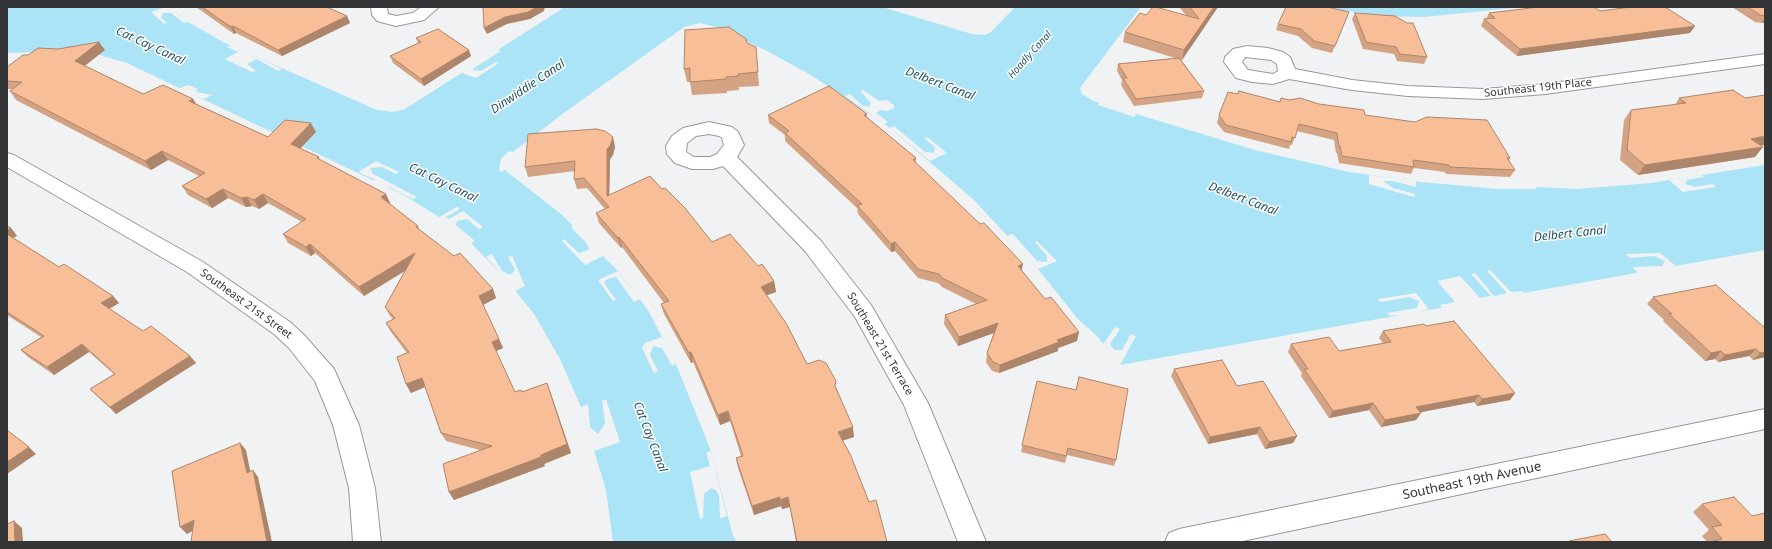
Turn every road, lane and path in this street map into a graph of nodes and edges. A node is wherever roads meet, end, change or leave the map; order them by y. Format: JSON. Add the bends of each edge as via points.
{"nodes":[{"id":1,"x":379,"y":7,"type":"edge"},
{"id":2,"x":432,"y":7,"type":"edge"},
{"id":3,"x":1765,"y":59,"type":"edge"},
{"id":4,"x":1286,"y":73,"type":"dead end"},
{"id":5,"x":726,"y":157,"type":"dead end"},
{"id":6,"x":7,"y":158,"type":"edge"},
{"id":7,"x":1765,"y":419,"type":"edge"},
{"id":8,"x":367,"y":542,"type":"edge"},
{"id":9,"x":972,"y":542,"type":"edge"},
{"id":10,"x":1179,"y":542,"type":"edge"}],
"edges":[{"from":1,"to":2,"type":"street","via":[[383,18],[396,21],[418,17]]},
{"from":3,"to":4,"type":"street","name":"Southeast 19th Place","via":[[1545,89],[1483,94],[1393,90]]},
{"from":5,"to":9,"type":"street","name":"Southeast 21st Terrace","via":[[814,246],[864,311],[916,403]]},
{"from":6,"to":8,"type":"street","name":"Southeast 21st Street","via":[[195,268],[282,328],[298,342],[325,376],[346,425],[362,488]]},
{"from":7,"to":10,"type":"street","name":"Southeast 19th Avenue"}]}
